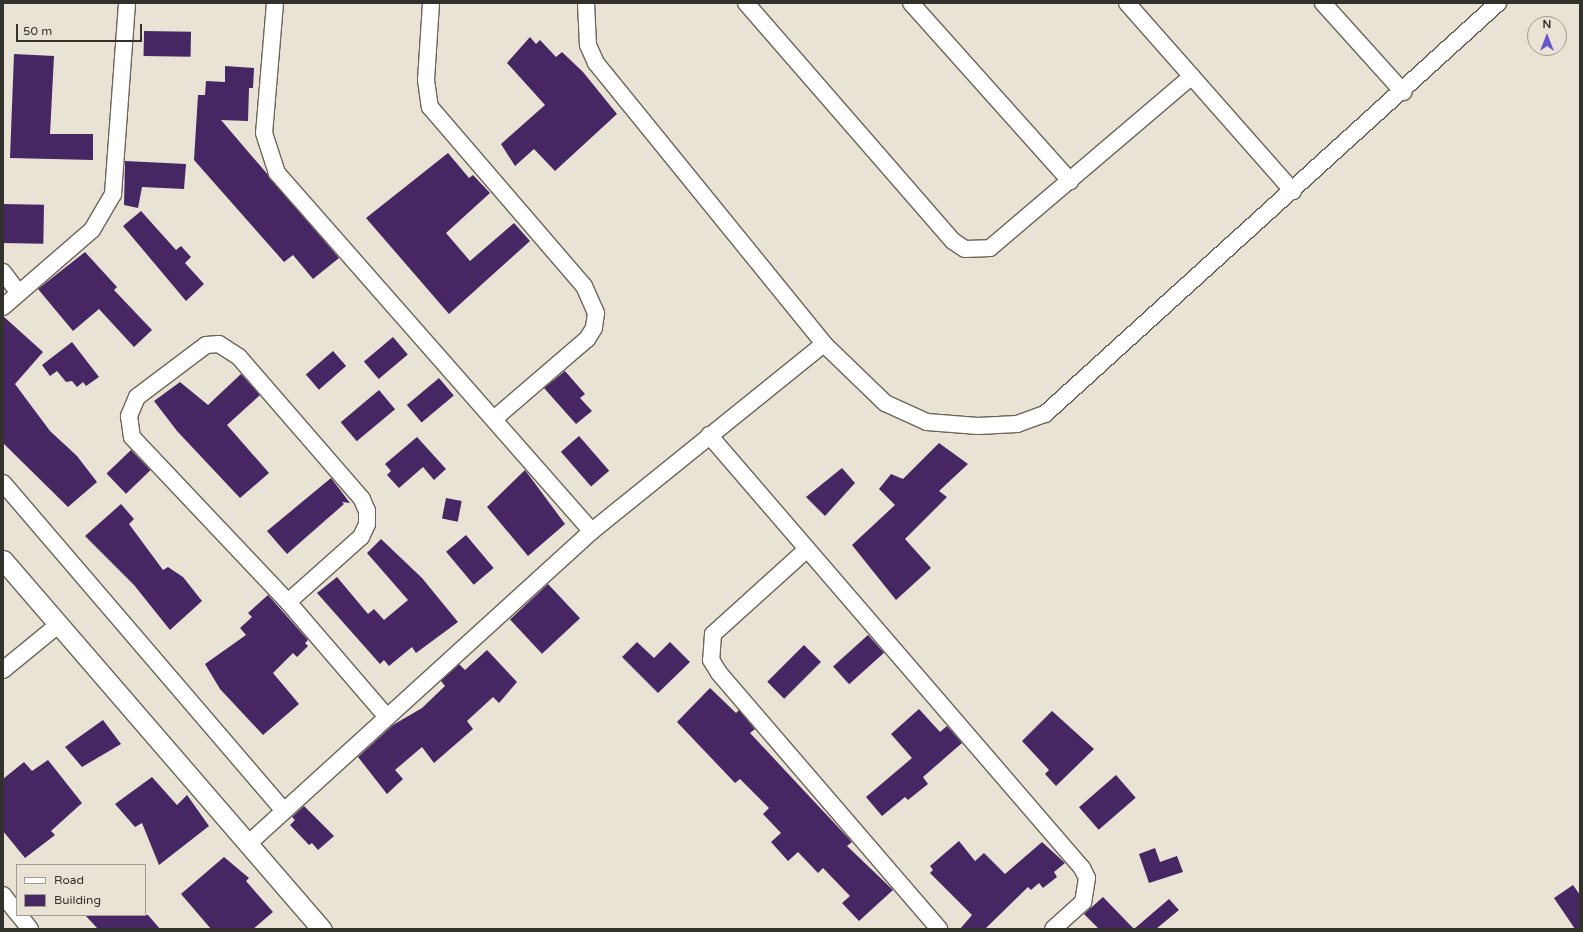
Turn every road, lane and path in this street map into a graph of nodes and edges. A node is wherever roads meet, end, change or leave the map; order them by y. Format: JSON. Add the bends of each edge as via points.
{"nodes":[{"id":1,"x":127,"y":3,"type":"edge"},
{"id":2,"x":275,"y":3,"type":"edge"},
{"id":3,"x":431,"y":3,"type":"edge"},
{"id":4,"x":586,"y":3,"type":"edge"},
{"id":5,"x":746,"y":3,"type":"edge"},
{"id":6,"x":911,"y":3,"type":"edge"},
{"id":7,"x":1127,"y":3,"type":"edge"},
{"id":8,"x":1323,"y":3,"type":"edge"},
{"id":9,"x":1498,"y":3,"type":"edge"},
{"id":10,"x":1192,"y":76,"type":"junction"},
{"id":11,"x":1403,"y":92,"type":"junction"},
{"id":12,"x":1070,"y":181,"type":"junction"},
{"id":13,"x":1293,"y":191,"type":"junction"},
{"id":14,"x":3,"y":272,"type":"edge"},
{"id":15,"x":19,"y":293,"type":"junction"},
{"id":16,"x":3,"y":306,"type":"edge"},
{"id":17,"x":824,"y":344,"type":"junction"},
{"id":18,"x":495,"y":418,"type":"junction"},
{"id":19,"x":709,"y":435,"type":"junction"},
{"id":20,"x":3,"y":483,"type":"edge"},
{"id":21,"x":592,"y":532,"type":"junction"},
{"id":22,"x":805,"y":551,"type":"junction"},
{"id":23,"x":3,"y":560,"type":"edge"},
{"id":24,"x":288,"y":602,"type":"junction"},
{"id":25,"x":58,"y":625,"type":"junction"},
{"id":26,"x":3,"y":670,"type":"edge"},
{"id":27,"x":386,"y":716,"type":"junction"},
{"id":28,"x":282,"y":809,"type":"junction"},
{"id":29,"x":249,"y":843,"type":"junction"},
{"id":30,"x":18,"y":916,"type":"edge"},
{"id":31,"x":30,"y":929,"type":"edge"},
{"id":32,"x":322,"y":929,"type":"edge"},
{"id":33,"x":939,"y":929,"type":"edge"},
{"id":34,"x":1053,"y":929,"type":"edge"}],
"edges":[{"from":1,"to":15,"type":"street","via":[[113,194],[92,230]]},
{"from":2,"to":18,"type":"street","via":[[264,133],[277,173]]},
{"from":3,"to":18,"type":"street","via":[[426,80],[430,107],[584,286],[596,313],[594,328],[587,339]]},
{"from":4,"to":17,"type":"street","via":[[588,45],[596,63]]},
{"from":5,"to":12,"type":"street","via":[[953,241],[965,249],[990,248]]},
{"from":6,"to":12,"type":"street"},
{"from":7,"to":10,"type":"street"},
{"from":8,"to":11,"type":"street"},
{"from":9,"to":11,"type":"street"},
{"from":10,"to":12,"type":"street"},
{"from":10,"to":13,"type":"street"},
{"from":11,"to":13,"type":"street"},
{"from":13,"to":17,"type":"street","via":[[1045,414],[1017,424],[978,426],[927,422],[885,403]]},
{"from":14,"to":15,"type":"street"},
{"from":15,"to":16,"type":"street"},
{"from":17,"to":19,"type":"street"},
{"from":18,"to":21,"type":"street"},
{"from":19,"to":21,"type":"street"},
{"from":19,"to":22,"type":"street"},
{"from":20,"to":28,"type":"street"},
{"from":21,"to":27,"type":"street"},
{"from":22,"to":33,"type":"street","via":[[713,634],[711,660],[719,673]]},
{"from":22,"to":34,"type":"street","via":[[1082,868],[1087,878],[1082,902]]},
{"from":23,"to":25,"type":"street"},
{"from":24,"to":24,"type":"street","via":[[132,437],[129,416],[137,398],[206,345],[219,344],[239,357],[362,499],[367,511],[367,524],[361,537]]},
{"from":24,"to":27,"type":"street"},
{"from":25,"to":26,"type":"street"},
{"from":25,"to":29,"type":"street"},
{"from":27,"to":28,"type":"street"},
{"from":28,"to":29,"type":"street"},
{"from":29,"to":32,"type":"street"},
{"from":30,"to":31,"type":"street"}]}
